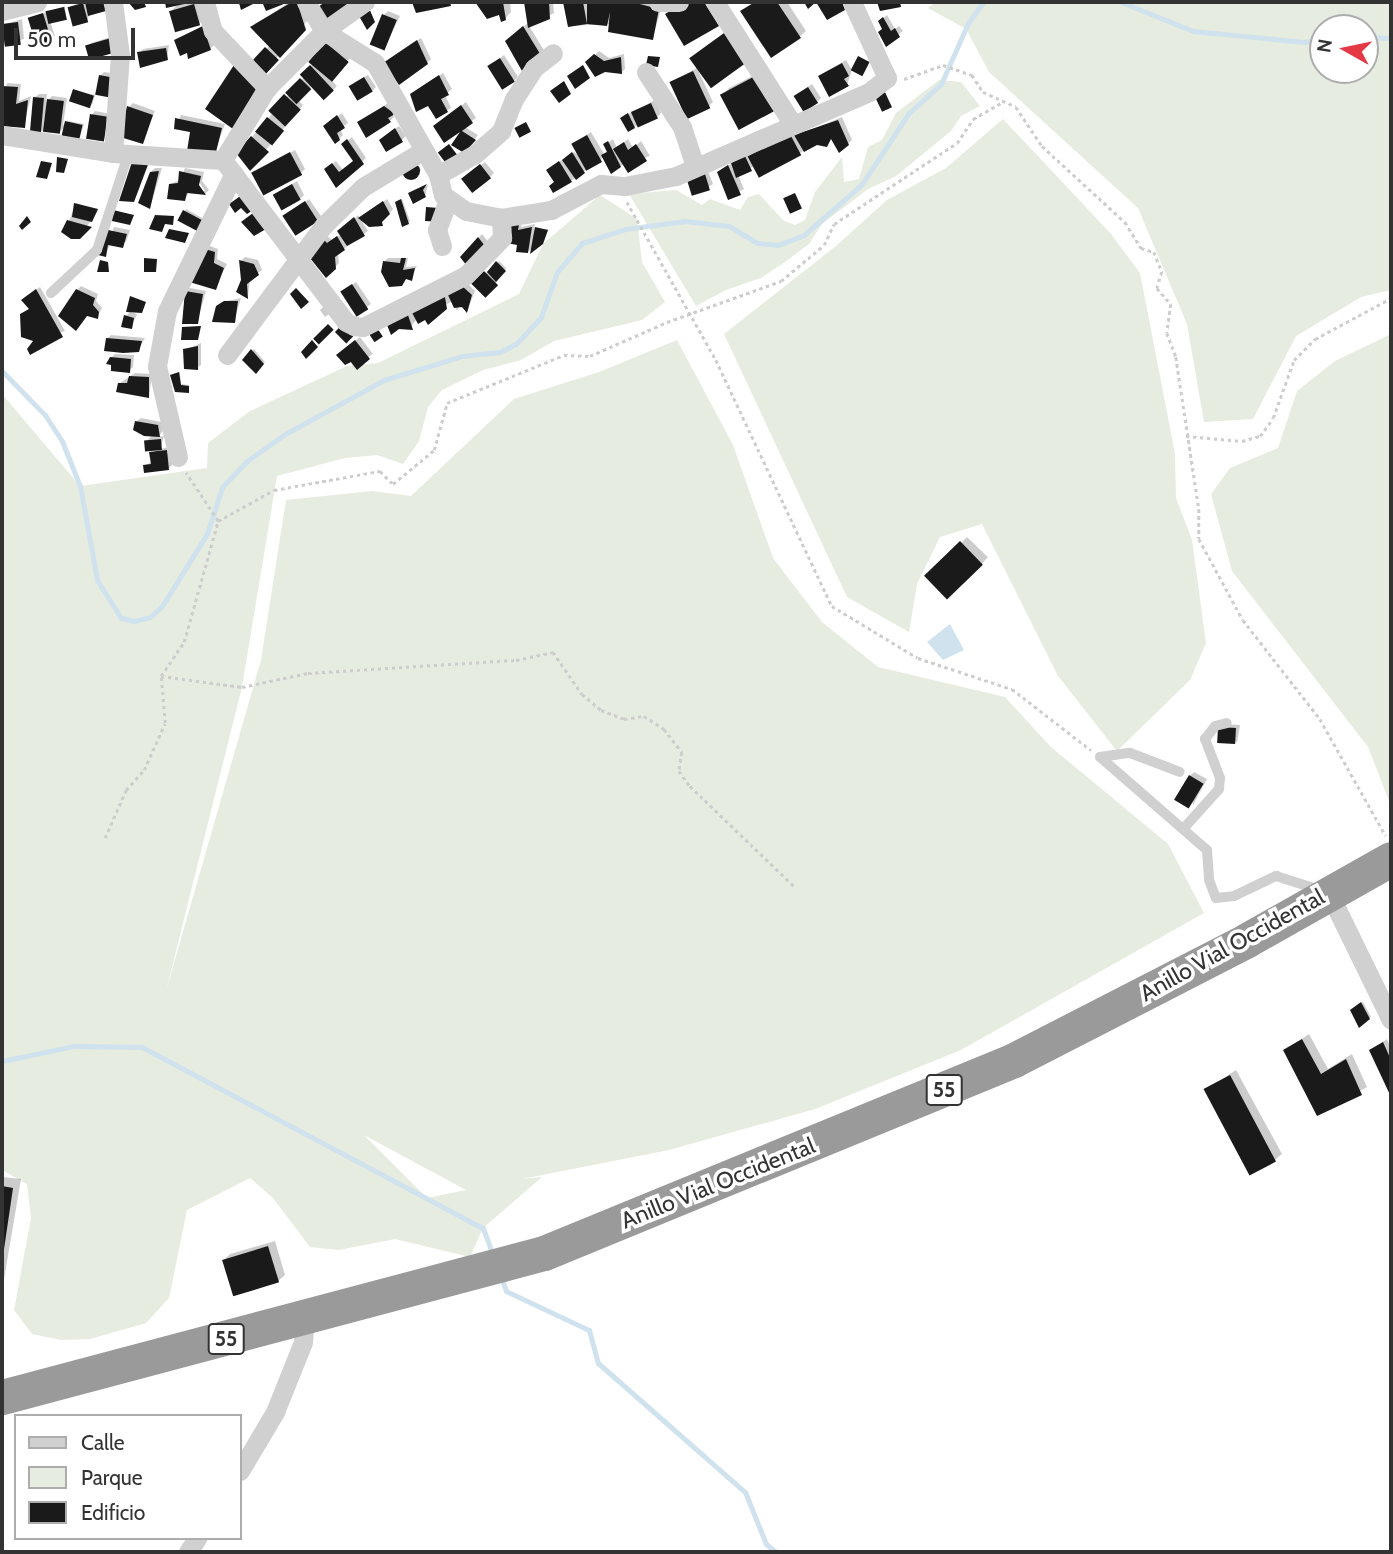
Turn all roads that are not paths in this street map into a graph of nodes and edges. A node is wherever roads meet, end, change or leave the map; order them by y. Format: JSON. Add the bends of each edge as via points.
{"nodes":[{"id":1,"x":37,"y":2,"type":"edge"},
{"id":2,"x":113,"y":2,"type":"edge"},
{"id":3,"x":205,"y":2,"type":"edge"},
{"id":4,"x":306,"y":2,"type":"edge"},
{"id":5,"x":365,"y":2,"type":"edge"},
{"id":6,"x":658,"y":2,"type":"edge"},
{"id":7,"x":678,"y":2,"type":"edge"},
{"id":8,"x":715,"y":2,"type":"edge"},
{"id":9,"x":852,"y":2,"type":"edge"},
{"id":10,"x":2,"y":12,"type":"edge"},
{"id":11,"x":324,"y":31,"type":"junction"},
{"id":12,"x":553,"y":53,"type":"dead end"},
{"id":13,"x":646,"y":72,"type":"dead end"},
{"id":14,"x":267,"y":88,"type":"junction"},
{"id":15,"x":792,"y":122,"type":"junction"},
{"id":16,"x":2,"y":135,"type":"edge"},
{"id":17,"x":424,"y":150,"type":"junction"},
{"id":18,"x":121,"y":154,"type":"junction"},
{"id":19,"x":228,"y":166,"type":"junction"},
{"id":20,"x":695,"y":166,"type":"junction"},
{"id":21,"x":438,"y":175,"type":"junction"},
{"id":22,"x":448,"y":199,"type":"junction"},
{"id":23,"x":501,"y":218,"type":"junction"},
{"id":24,"x":442,"y":246,"type":"dead end"},
{"id":25,"x":298,"y":257,"type":"junction"},
{"id":26,"x":51,"y":293,"type":"dead end"},
{"id":27,"x":227,"y":355,"type":"dead end"},
{"id":28,"x":178,"y":457,"type":"road end"},
{"id":29,"x":1227,"y":723,"type":"dead end"},
{"id":30,"x":1180,"y":772,"type":"dead end"},
{"id":31,"x":1184,"y":828,"type":"junction"},
{"id":32,"x":1389,"y":849,"type":"edge"},
{"id":33,"x":1329,"y":893,"type":"junction"},
{"id":34,"x":1391,"y":1020,"type":"edge"},
{"id":35,"x":305,"y":1318,"type":"junction"},
{"id":36,"x":2,"y":1397,"type":"edge"},
{"id":37,"x":242,"y":1468,"type":"edge"}],
"edges":[{"from":1,"to":10,"type":"street"},
{"from":2,"to":18,"type":"street","via":[[120,55]]},
{"from":3,"to":14,"type":"street","via":[[214,31]]},
{"from":4,"to":11,"type":"street"},
{"from":5,"to":11,"type":"street"},
{"from":6,"to":7,"type":"street"},
{"from":8,"to":15,"type":"street"},
{"from":9,"to":15,"type":"street","via":[[887,78],[848,102]]},
{"from":11,"to":14,"type":"street"},
{"from":11,"to":17,"type":"street","via":[[375,63]]},
{"from":12,"to":21,"type":"street","via":[[534,68],[501,131],[475,154]]},
{"from":13,"to":20,"type":"street","via":[[682,127]]},
{"from":14,"to":19,"type":"street"},
{"from":15,"to":20,"type":"street"},
{"from":16,"to":18,"type":"street"},
{"from":17,"to":21,"type":"street"},
{"from":17,"to":25,"type":"street","via":[[363,187]]},
{"from":18,"to":19,"type":"street"},
{"from":18,"to":26,"type":"lane","via":[[97,250]]},
{"from":19,"to":25,"type":"street"},
{"from":19,"to":28,"type":"street","via":[[167,311],[157,366]]},
{"from":20,"to":23,"type":"street","via":[[656,182],[581,191],[551,210]]},
{"from":21,"to":22,"type":"street"},
{"from":22,"to":23,"type":"street","via":[[484,217]]},
{"from":22,"to":24,"type":"street","via":[[438,230]]},
{"from":23,"to":25,"type":"street","via":[[502,238],[466,275],[363,327],[346,322]]},
{"from":25,"to":27,"type":"street"},
{"from":29,"to":31,"type":"lane","via":[[1215,726],[1206,739],[1220,778],[1219,789]]},
{"from":30,"to":31,"type":"lane","via":[[1130,754],[1100,757]]},
{"from":31,"to":33,"type":"lane","via":[[1207,850],[1209,880],[1216,898],[1234,896],[1276,876]]},
{"from":32,"to":33,"type":"highway","name":"Anillo Vial Occidental","number":"55"},
{"from":33,"to":34,"type":"street"},
{"from":33,"to":35,"type":"highway","name":"Anillo Vial Occidental","number":"55","via":[[1014,1060],[544,1253]]},
{"from":35,"to":36,"type":"highway","name":"Anillo Vial Occidental","number":"55"},
{"from":35,"to":37,"type":"street","via":[[303,1342],[275,1412]]}]}
